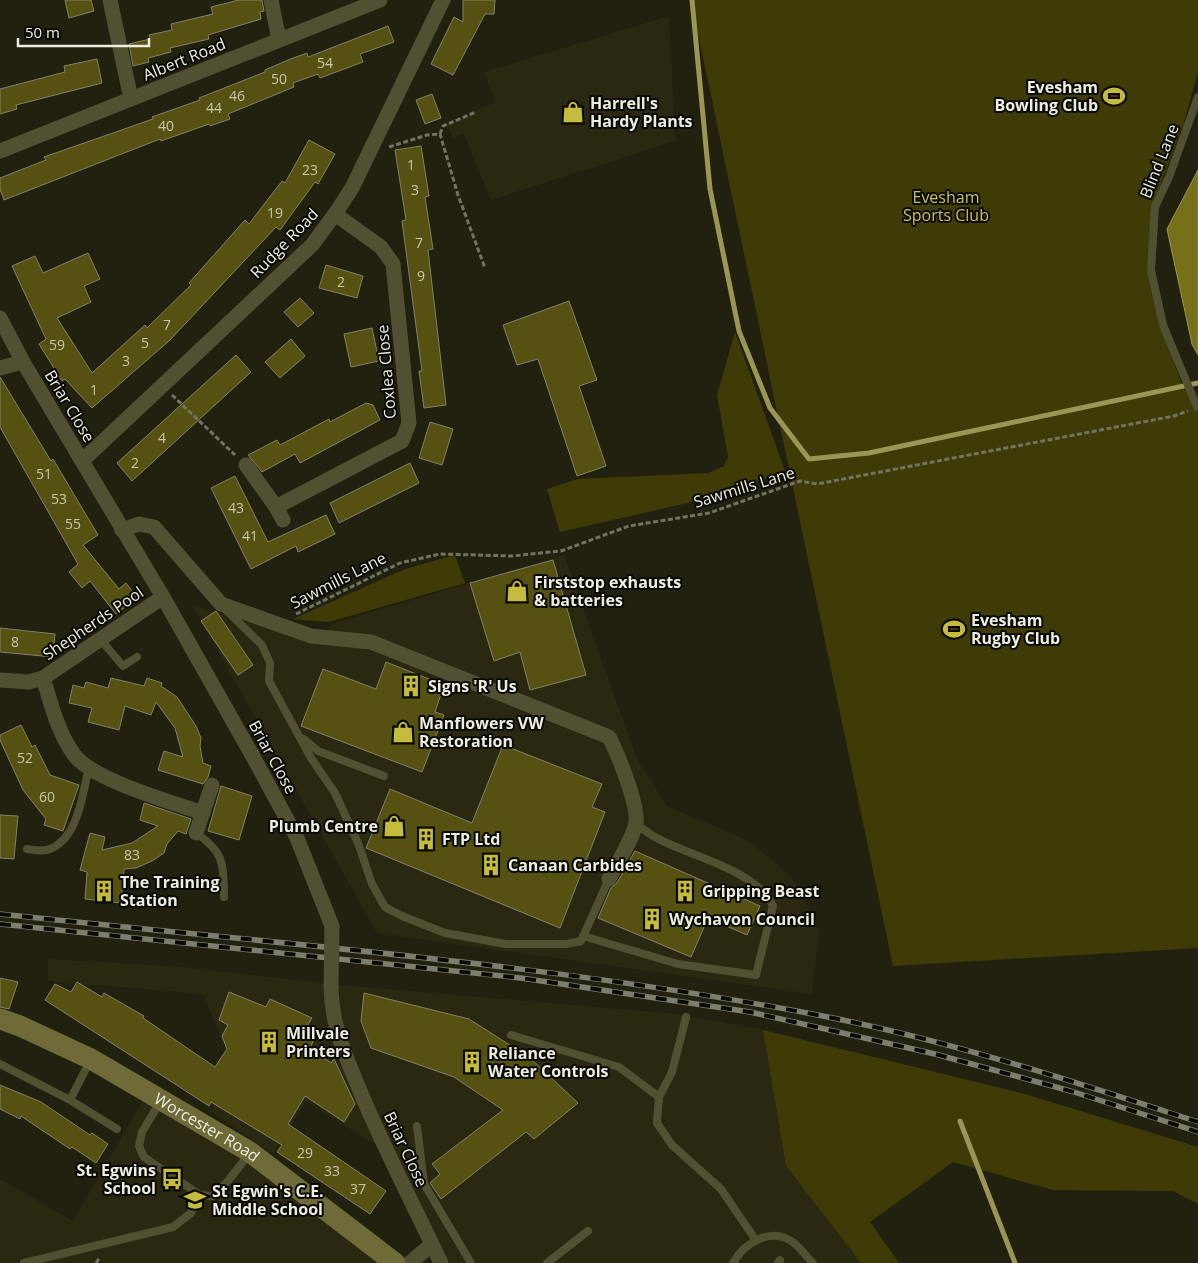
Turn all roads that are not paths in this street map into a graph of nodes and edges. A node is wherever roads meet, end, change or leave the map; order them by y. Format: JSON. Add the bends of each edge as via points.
{"nodes":[{"id":1,"x":110,"y":0,"type":"edge"},
{"id":2,"x":271,"y":0,"type":"edge"},
{"id":3,"x":380,"y":0,"type":"edge"},
{"id":4,"x":443,"y":0,"type":"edge"},
{"id":5,"x":363,"y":3,"type":"edge"},
{"id":6,"x":279,"y":40,"type":"junction"},
{"id":7,"x":1198,"y":97,"type":"edge"},
{"id":8,"x":131,"y":99,"type":"junction"},
{"id":9,"x":0,"y":151,"type":"edge"},
{"id":10,"x":335,"y":214,"type":"junction"},
{"id":11,"x":0,"y":318,"type":"edge"},
{"id":12,"x":23,"y":362,"type":"junction"},
{"id":13,"x":0,"y":368,"type":"edge"},
{"id":14,"x":1197,"y":407,"type":"edge"},
{"id":15,"x":82,"y":460,"type":"junction"},
{"id":16,"x":246,"y":465,"type":"road end"},
{"id":17,"x":122,"y":530,"type":"junction"},
{"id":18,"x":163,"y":597,"type":"junction"},
{"id":19,"x":221,"y":604,"type":"junction"},
{"id":20,"x":100,"y":639,"type":"junction"},
{"id":21,"x":137,"y":657,"type":"dead end"},
{"id":22,"x":43,"y":678,"type":"junction"},
{"id":23,"x":0,"y":680,"type":"edge"},
{"id":24,"x":300,"y":736,"type":"junction"},
{"id":25,"x":90,"y":768,"type":"junction"},
{"id":26,"x":384,"y":776,"type":"dead end"},
{"id":27,"x":212,"y":785,"type":"dead end"},
{"id":28,"x":203,"y":813,"type":"junction"},
{"id":29,"x":636,"y":824,"type":"junction"},
{"id":30,"x":196,"y":833,"type":"joint"},
{"id":31,"x":27,"y":849,"type":"dead end"},
{"id":32,"x":608,"y":879,"type":"joint"},
{"id":33,"x":224,"y":897,"type":"dead end"},
{"id":34,"x":583,"y":936,"type":"junction"},
{"id":35,"x":686,"y":1017,"type":"dead end"},
{"id":36,"x":0,"y":1019,"type":"edge"},
{"id":37,"x":511,"y":1035,"type":"dead end"},
{"id":38,"x":91,"y":1059,"type":"junction"},
{"id":39,"x":0,"y":1064,"type":"edge"},
{"id":40,"x":659,"y":1097,"type":"junction"},
{"id":41,"x":162,"y":1099,"type":"junction"},
{"id":42,"x":70,"y":1100,"type":"junction"},
{"id":43,"x":417,"y":1126,"type":"dead end"},
{"id":44,"x":117,"y":1129,"type":"dead end"},
{"id":45,"x":250,"y":1152,"type":"junction"},
{"id":46,"x":200,"y":1195,"type":"junction"},
{"id":47,"x":588,"y":1231,"type":"dead end"},
{"id":48,"x":755,"y":1239,"type":"junction"},
{"id":49,"x":432,"y":1244,"type":"junction"},
{"id":50,"x":811,"y":1262,"type":"edge"},
{"id":51,"x":24,"y":1263,"type":"edge"},
{"id":52,"x":395,"y":1263,"type":"edge"},
{"id":53,"x":410,"y":1263,"type":"edge"},
{"id":54,"x":441,"y":1263,"type":"edge"},
{"id":55,"x":471,"y":1263,"type":"edge"},
{"id":56,"x":547,"y":1263,"type":"edge"},
{"id":57,"x":733,"y":1263,"type":"edge"}],
"edges":[{"from":1,"to":8,"type":"street"},
{"from":2,"to":6,"type":"street"},
{"from":3,"to":5,"type":"street","name":"Albert Road"},
{"from":4,"to":10,"type":"street","name":"Rudge Road","via":[[352,188]]},
{"from":5,"to":6,"type":"street","name":"Albert Road"},
{"from":6,"to":8,"type":"street","name":"Albert Road"},
{"from":7,"to":14,"type":"lane","name":"Blind Lane","via":[[1155,207],[1151,270],[1164,324]]},
{"from":8,"to":9,"type":"street","name":"Albert Road"},
{"from":10,"to":15,"type":"street","name":"Rudge Road","via":[[312,244]]},
{"from":10,"to":16,"type":"street","name":"Coxlea Close","via":[[382,247],[393,264],[408,428],[402,441],[279,514]]},
{"from":11,"to":12,"type":"street","name":"Briar Close"},
{"from":12,"to":13,"type":"street"},
{"from":12,"to":15,"type":"street","name":"Briar Close"},
{"from":15,"to":17,"type":"street","name":"Briar Close"},
{"from":17,"to":18,"type":"street","name":"Briar Close"},
{"from":17,"to":19,"type":"street","via":[[139,524],[154,527]]},
{"from":18,"to":20,"type":"street","name":"Shepherds Pool"},
{"from":18,"to":49,"type":"street","name":"Briar Close","bridge":true,"via":[[297,838],[332,926],[331,985],[335,1026],[385,1149]]},
{"from":19,"to":24,"type":"lane","via":[[262,645],[270,663],[269,681]]},
{"from":19,"to":29,"type":"street","via":[[311,636],[371,642],[608,737],[616,750],[636,811]]},
{"from":20,"to":21,"type":"lane","via":[[123,666]]},
{"from":20,"to":22,"type":"street","name":"Shepherds Pool"},
{"from":22,"to":23,"type":"street","name":"Shepherds Pool","via":[[29,682]]},
{"from":22,"to":25,"type":"street","name":"Shepherds Pool","via":[[61,733],[76,757]]},
{"from":24,"to":26,"type":"lane","via":[[318,751]]},
{"from":24,"to":34,"type":"lane","via":[[335,793],[372,884],[385,906],[445,933],[506,944],[567,944],[581,941]]},
{"from":25,"to":28,"type":"street","name":"Shepherds Pool","via":[[97,774]]},
{"from":25,"to":31,"type":"lane","via":[[75,822],[64,840],[50,850]]},
{"from":27,"to":28,"type":"street"},
{"from":28,"to":30,"type":"street"},
{"from":29,"to":32,"type":"street"},
{"from":29,"to":34,"type":"lane","via":[[656,837],[729,869],[768,896],[773,906],[756,975],[678,964]]},
{"from":30,"to":33,"type":"lane","via":[[213,845],[223,865]]},
{"from":32,"to":34,"type":"lane"},
{"from":35,"to":40,"type":"lane","via":[[672,1072]]},
{"from":36,"to":38,"type":"main road","name":"Worcester Road"},
{"from":37,"to":40,"type":"lane","via":[[619,1068]]},
{"from":38,"to":41,"type":"main road","name":"Worcester Road"},
{"from":38,"to":42,"type":"lane"},
{"from":39,"to":42,"type":"lane"},
{"from":40,"to":48,"type":"lane","via":[[657,1123],[672,1145],[721,1189]]},
{"from":41,"to":45,"type":"main road","name":"Worcester Road"},
{"from":41,"to":46,"type":"lane","via":[[142,1132],[139,1146],[144,1157]]},
{"from":42,"to":44,"type":"lane"},
{"from":43,"to":55,"type":"lane","via":[[424,1184]]},
{"from":45,"to":46,"type":"lane","via":[[213,1196]]},
{"from":45,"to":52,"type":"main road","name":"Worcester Road"},
{"from":46,"to":51,"type":"lane","via":[[191,1212],[173,1228]]},
{"from":47,"to":56,"type":"lane"},
{"from":48,"to":50,"type":"lane","via":[[776,1235],[793,1242]]},
{"from":48,"to":57,"type":"lane","via":[[738,1253]]},
{"from":49,"to":53,"type":"street"},
{"from":49,"to":54,"type":"street","name":"Briar Close"}]}
